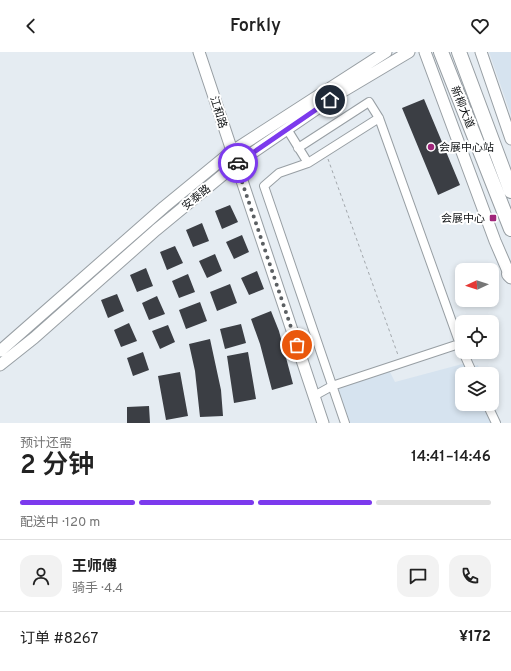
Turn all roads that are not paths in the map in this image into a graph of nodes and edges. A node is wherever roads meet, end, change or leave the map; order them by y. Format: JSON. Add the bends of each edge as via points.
{"nodes":[{"id":1,"x":199,"y":52,"type":"edge"},
{"id":2,"x":386,"y":52,"type":"edge"},
{"id":3,"x":409,"y":52,"type":"edge"},
{"id":4,"x":425,"y":52,"type":"edge"},
{"id":5,"x":441,"y":52,"type":"edge"},
{"id":6,"x":459,"y":52,"type":"edge"},
{"id":7,"x":481,"y":52,"type":"edge"},
{"id":8,"x":379,"y":118,"type":"junction"},
{"id":9,"x":287,"y":129,"type":"junction"},
{"id":10,"x":511,"y":139,"type":"edge"},
{"id":11,"x":298,"y":148,"type":"junction"},
{"id":12,"x":231,"y":152,"type":"junction"},
{"id":13,"x":308,"y":163,"type":"junction"},
{"id":14,"x":236,"y":164,"type":"junction"},
{"id":15,"x":511,"y":191,"type":"edge"},
{"id":16,"x":511,"y":229,"type":"edge"},
{"id":17,"x":510,"y":276,"type":"edge"},
{"id":18,"x":455,"y":332,"type":"edge"},
{"id":19,"x":455,"y":350,"type":"edge"},
{"id":20,"x":0,"y":351,"type":"edge"},
{"id":21,"x":0,"y":365,"type":"edge"},
{"id":22,"x":332,"y":386,"type":"junction"},
{"id":23,"x":314,"y":396,"type":"junction"},
{"id":24,"x":490,"y":411,"type":"edge"},
{"id":25,"x":323,"y":423,"type":"edge"},
{"id":26,"x":345,"y":423,"type":"edge"},
{"id":27,"x":496,"y":423,"type":"edge"}],
"edges":[{"from":1,"to":12,"type":"main road","name":"江和路"},
{"from":2,"to":12,"type":"main road","name":"安泰路"},
{"from":3,"to":9,"type":"main road","name":"安泰路","via":[[340,93]]},
{"from":4,"to":17,"type":"main road"},
{"from":5,"to":16,"type":"highway","name":"新柳大道"},
{"from":6,"to":15,"type":"highway","name":"新柳大道"},
{"from":7,"to":10,"type":"main road"},
{"from":8,"to":11,"type":"street","via":[[369,102]]},
{"from":8,"to":13,"type":"street"},
{"from":8,"to":18,"type":"street"},
{"from":9,"to":11,"type":"street"},
{"from":9,"to":14,"type":"main road","name":"安泰路"},
{"from":11,"to":13,"type":"street"},
{"from":12,"to":14,"type":"main road","name":"江和路"},
{"from":12,"to":20,"type":"main road","name":"安泰路","via":[[164,207]]},
{"from":13,"to":22,"type":"street","via":[[279,173],[264,186]]},
{"from":14,"to":21,"type":"main road","name":"安泰路"},
{"from":14,"to":23,"type":"main road","name":"江和路"},
{"from":19,"to":22,"type":"street","via":[[401,363]]},
{"from":22,"to":23,"type":"street"},
{"from":22,"to":26,"type":"street"},
{"from":23,"to":25,"type":"main road","name":"江和路"},
{"from":24,"to":27,"type":"street"}]}
